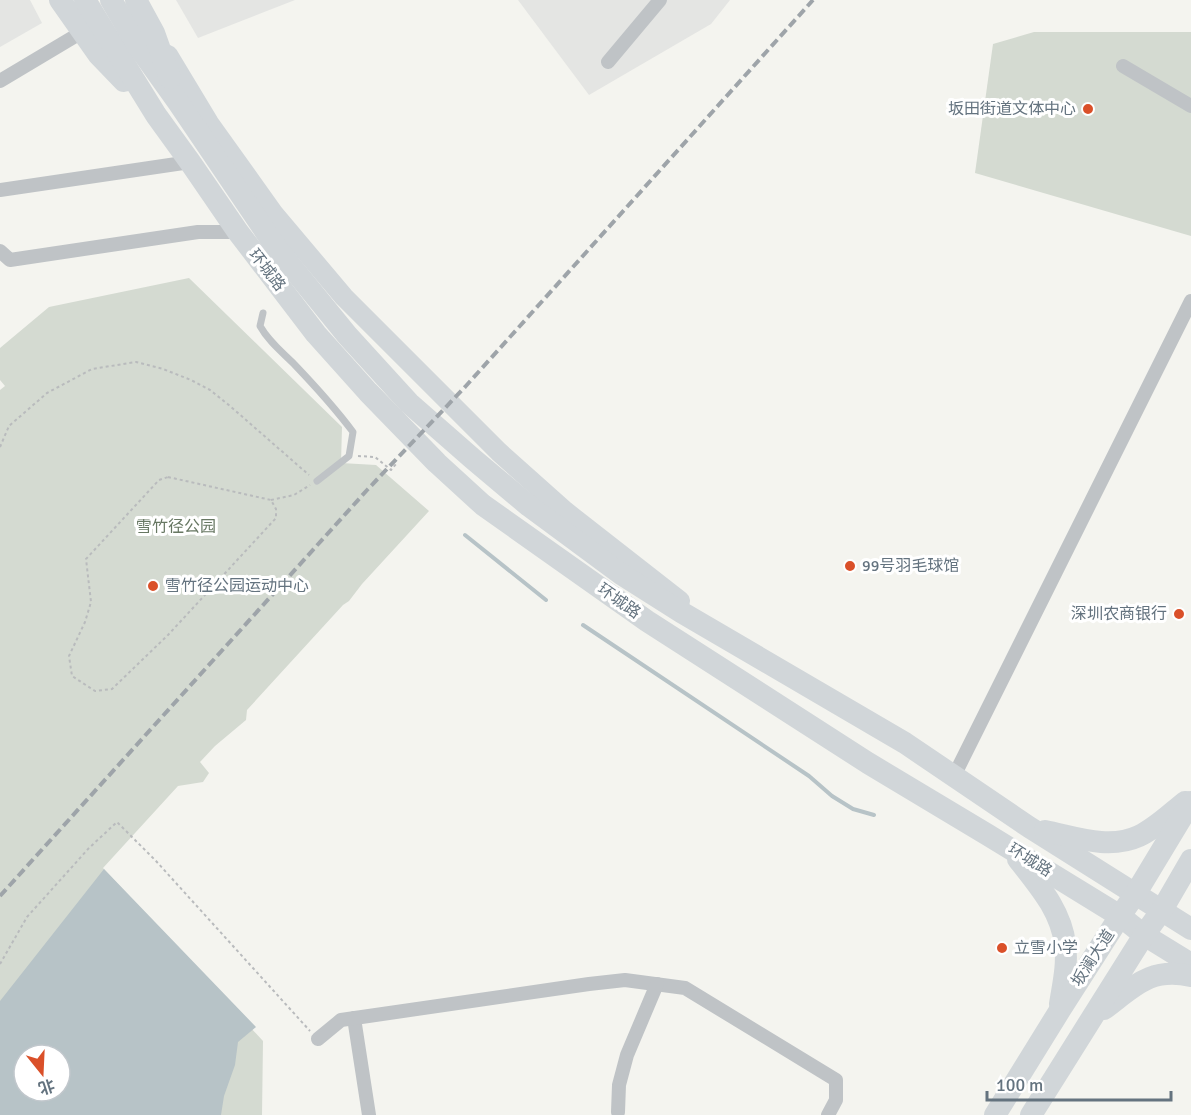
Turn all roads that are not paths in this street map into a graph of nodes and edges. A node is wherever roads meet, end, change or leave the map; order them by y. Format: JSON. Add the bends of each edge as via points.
{"nodes":[{"id":1,"x":60,"y":0,"type":"edge"},
{"id":2,"x":85,"y":0,"type":"edge"},
{"id":3,"x":111,"y":0,"type":"edge"},
{"id":4,"x":136,"y":0,"type":"edge"},
{"id":5,"x":660,"y":0,"type":"edge"},
{"id":6,"x":82,"y":32,"type":"junction"},
{"id":7,"x":154,"y":33,"type":"junction"},
{"id":8,"x":608,"y":62,"type":"dead end"},
{"id":9,"x":1123,"y":66,"type":"dead end"},
{"id":10,"x":0,"y":81,"type":"edge"},
{"id":11,"x":178,"y":102,"type":"junction"},
{"id":12,"x":1191,"y":106,"type":"edge"},
{"id":13,"x":156,"y":115,"type":"junction"},
{"id":14,"x":190,"y":162,"type":"junction"},
{"id":15,"x":0,"y":190,"type":"edge"},
{"id":16,"x":238,"y":232,"type":"junction"},
{"id":17,"x":0,"y":251,"type":"edge"},
{"id":18,"x":1191,"y":301,"type":"edge"},
{"id":19,"x":263,"y":313,"type":"dead end"},
{"id":20,"x":317,"y":482,"type":"road end"},
{"id":21,"x":740,"y":646,"type":"junction"},
{"id":22,"x":954,"y":776,"type":"junction"},
{"id":23,"x":1191,"y":800,"type":"edge"},
{"id":24,"x":1029,"y":828,"type":"junction"},
{"id":25,"x":1008,"y":846,"type":"junction"},
{"id":26,"x":1191,"y":860,"type":"edge"},
{"id":27,"x":1136,"y":893,"type":"junction"},
{"id":28,"x":1162,"y":910,"type":"junction"},
{"id":29,"x":1120,"y":916,"type":"junction"},
{"id":30,"x":1191,"y":929,"type":"edge"},
{"id":31,"x":1144,"y":935,"type":"junction"},
{"id":32,"x":1191,"y":964,"type":"edge"},
{"id":33,"x":1191,"y":976,"type":"edge"},
{"id":34,"x":657,"y":984,"type":"junction"},
{"id":35,"x":1060,"y":1010,"type":"junction"},
{"id":36,"x":354,"y":1018,"type":"junction"},
{"id":37,"x":1091,"y":1019,"type":"junction"},
{"id":38,"x":318,"y":1040,"type":"road end"},
{"id":39,"x":617,"y":1114,"type":"edge"},
{"id":40,"x":369,"y":1115,"type":"edge"},
{"id":41,"x":828,"y":1115,"type":"edge"},
{"id":42,"x":995,"y":1115,"type":"edge"},
{"id":43,"x":1031,"y":1115,"type":"edge"}],
"edges":[{"from":1,"to":6,"type":"main road"},
{"from":2,"to":13,"type":"main road"},
{"from":3,"to":11,"type":"main road"},
{"from":4,"to":7,"type":"main road"},
{"from":5,"to":8,"type":"street"},
{"from":6,"to":10,"type":"street"},
{"from":6,"to":13,"type":"main road"},
{"from":7,"to":11,"type":"main road"},
{"from":7,"to":21,"type":"main road","via":[[209,123],[267,205],[344,297],[491,444],[566,512]]},
{"from":9,"to":12,"type":"street"},
{"from":11,"to":21,"type":"main road","name":"环城路","via":[[278,250],[409,403],[529,506],[621,574]]},
{"from":13,"to":14,"type":"main road","name":"环城路"},
{"from":14,"to":15,"type":"street"},
{"from":14,"to":16,"type":"main road","name":"环城路"},
{"from":16,"to":17,"type":"street","via":[[198,232],[9,260]]},
{"from":16,"to":25,"type":"main road","name":"环城路","via":[[316,334],[368,392],[483,505],[647,621],[868,763]]},
{"from":18,"to":22,"type":"street"},
{"from":19,"to":20,"type":"lane","via":[[260,326],[267,338],[353,432],[350,456]]},
{"from":21,"to":22,"type":"main road","name":"环城路"},
{"from":22,"to":24,"type":"main road","name":"环城路"},
{"from":23,"to":24,"type":"main road","via":[[1149,830],[1120,842],[1099,842]]},
{"from":23,"to":27,"type":"main road","name":"坂澜大道"},
{"from":24,"to":27,"type":"main road","name":"环城路"},
{"from":25,"to":29,"type":"main road","name":"环城路"},
{"from":25,"to":35,"type":"main road","via":[[1057,914],[1065,943]]},
{"from":26,"to":28,"type":"main road","name":"坂澜大道"},
{"from":27,"to":28,"type":"main road","name":"环城路"},
{"from":27,"to":29,"type":"main road","name":"坂澜大道"},
{"from":28,"to":30,"type":"main road","name":"环城路"},
{"from":28,"to":31,"type":"main road","name":"坂澜大道"},
{"from":29,"to":31,"type":"main road","name":"环城路"},
{"from":29,"to":35,"type":"main road","name":"坂澜大道"},
{"from":31,"to":32,"type":"main road","name":"环城路"},
{"from":31,"to":37,"type":"main road","name":"坂澜大道"},
{"from":33,"to":37,"type":"main road","via":[[1160,974],[1138,983]]},
{"from":34,"to":36,"type":"street","via":[[624,980]]},
{"from":34,"to":39,"type":"street","via":[[627,1055]]},
{"from":34,"to":41,"type":"street","via":[[685,988],[836,1080],[836,1101]]},
{"from":35,"to":42,"type":"main road","name":"坂澜大道"},
{"from":36,"to":38,"type":"street","via":[[341,1020]]},
{"from":36,"to":40,"type":"street"},
{"from":37,"to":43,"type":"main road","name":"坂澜大道"}]}
